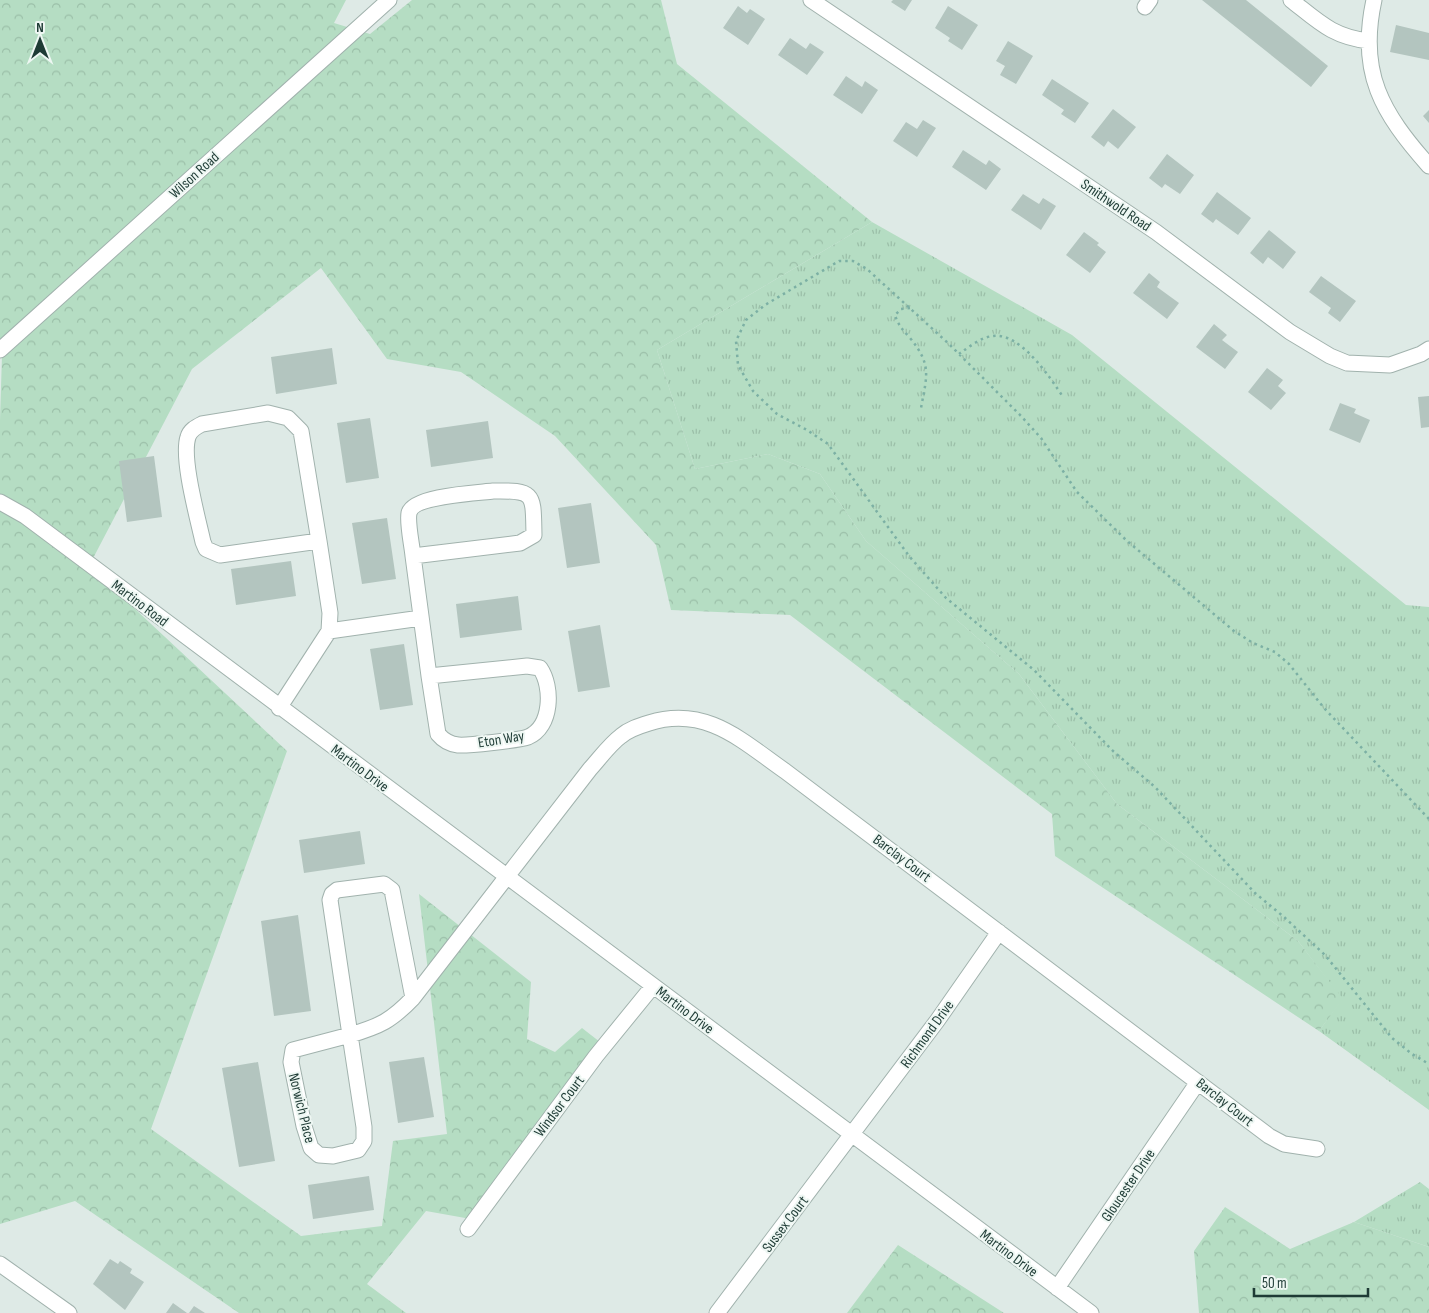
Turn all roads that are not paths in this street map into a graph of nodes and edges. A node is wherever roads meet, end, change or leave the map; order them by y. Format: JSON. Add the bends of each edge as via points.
{"nodes":[{"id":1,"x":389,"y":0,"type":"edge"},
{"id":2,"x":811,"y":0,"type":"edge"},
{"id":3,"x":1291,"y":0,"type":"edge"},
{"id":4,"x":1374,"y":0,"type":"edge"},
{"id":5,"x":1369,"y":41,"type":"junction"},
{"id":6,"x":1429,"y":166,"type":"edge"},
{"id":7,"x":1429,"y":349,"type":"edge"},
{"id":8,"x":0,"y":350,"type":"edge"},
{"id":9,"x":0,"y":502,"type":"edge"},
{"id":10,"x":319,"y":541,"type":"junction"},
{"id":11,"x":413,"y":556,"type":"junction"},
{"id":12,"x":421,"y":618,"type":"junction"},
{"id":13,"x":329,"y":631,"type":"junction"},
{"id":14,"x":429,"y":676,"type":"junction"},
{"id":15,"x":279,"y":708,"type":"junction"},
{"id":16,"x":506,"y":877,"type":"junction"},
{"id":17,"x":999,"y":932,"type":"junction"},
{"id":18,"x":653,"y":986,"type":"junction"},
{"id":19,"x":414,"y":998,"type":"junction"},
{"id":20,"x":350,"y":1034,"type":"junction"},
{"id":21,"x":1198,"y":1082,"type":"junction"},
{"id":22,"x":852,"y":1135,"type":"junction"},
{"id":23,"x":1317,"y":1149,"type":"dead end"},
{"id":24,"x":468,"y":1229,"type":"dead end"},
{"id":25,"x":0,"y":1264,"type":"edge"},
{"id":26,"x":1057,"y":1288,"type":"junction"},
{"id":27,"x":69,"y":1313,"type":"edge"},
{"id":28,"x":718,"y":1313,"type":"edge"},
{"id":29,"x":1091,"y":1313,"type":"edge"}],
"edges":[{"from":1,"to":8,"type":"street","name":"Wilson Road"},
{"from":2,"to":7,"type":"street","name":"Smithwold Road","via":[[1156,232],[1290,332],[1330,356],[1347,364],[1390,365]]},
{"from":3,"to":5,"type":"street","via":[[1331,30],[1348,38]]},
{"from":4,"to":5,"type":"street"},
{"from":5,"to":6,"type":"street","via":[[1374,84],[1385,110]]},
{"from":9,"to":15,"type":"street","name":"Martino Road","via":[[25,516]]},
{"from":10,"to":10,"type":"street","via":[[301,431],[297,425],[288,418],[268,413],[202,424],[193,429],[188,437],[186,454],[206,549],[220,555]]},
{"from":10,"to":13,"type":"street","via":[[330,613]]},
{"from":11,"to":11,"type":"street","name":"Eton Way","via":[[409,514],[413,506],[428,500],[493,491],[517,491],[529,496],[534,503],[534,535],[520,543]]},
{"from":11,"to":12,"type":"street","name":"Eton Way"},
{"from":12,"to":13,"type":"street"},
{"from":12,"to":14,"type":"street","name":"Eton Way"},
{"from":13,"to":15,"type":"street"},
{"from":14,"to":14,"type":"street","name":"Eton Way","via":[[438,734],[443,740],[458,745],[528,737],[546,716],[546,676],[540,668],[527,666]]},
{"from":15,"to":16,"type":"street","name":"Martino Drive"},
{"from":16,"to":17,"type":"street","name":"Barclay Court","via":[[590,769],[621,736],[660,720],[694,718],[722,727],[754,749]]},
{"from":16,"to":18,"type":"street","name":"Martino Drive"},
{"from":16,"to":19,"type":"street","name":"Norwich Place"},
{"from":17,"to":21,"type":"street","name":"Barclay Court"},
{"from":17,"to":22,"type":"street","name":"Richmond Drive"},
{"from":18,"to":22,"type":"street","name":"Martino Drive"},
{"from":18,"to":24,"type":"street","name":"Windsor Court","via":[[596,1056]]},
{"from":19,"to":20,"type":"street","name":"Norwich Place","via":[[395,1017]]},
{"from":19,"to":20,"type":"street","name":"Norwich Place","via":[[392,890],[384,884],[337,890],[330,900]]},
{"from":20,"to":20,"type":"street","name":"Norwich Place","via":[[293,1050],[291,1062],[304,1126],[311,1148],[319,1155],[333,1156],[358,1150],[364,1141]]},
{"from":21,"to":23,"type":"street","name":"Barclay Court","via":[[1269,1136],[1284,1144]]},
{"from":21,"to":26,"type":"street","name":"Gloucester Drive"},
{"from":22,"to":26,"type":"street","name":"Martino Drive"},
{"from":22,"to":28,"type":"street","name":"Sussex Court"},
{"from":25,"to":27,"type":"street"},
{"from":26,"to":29,"type":"street","name":"Martino Drive"}]}
